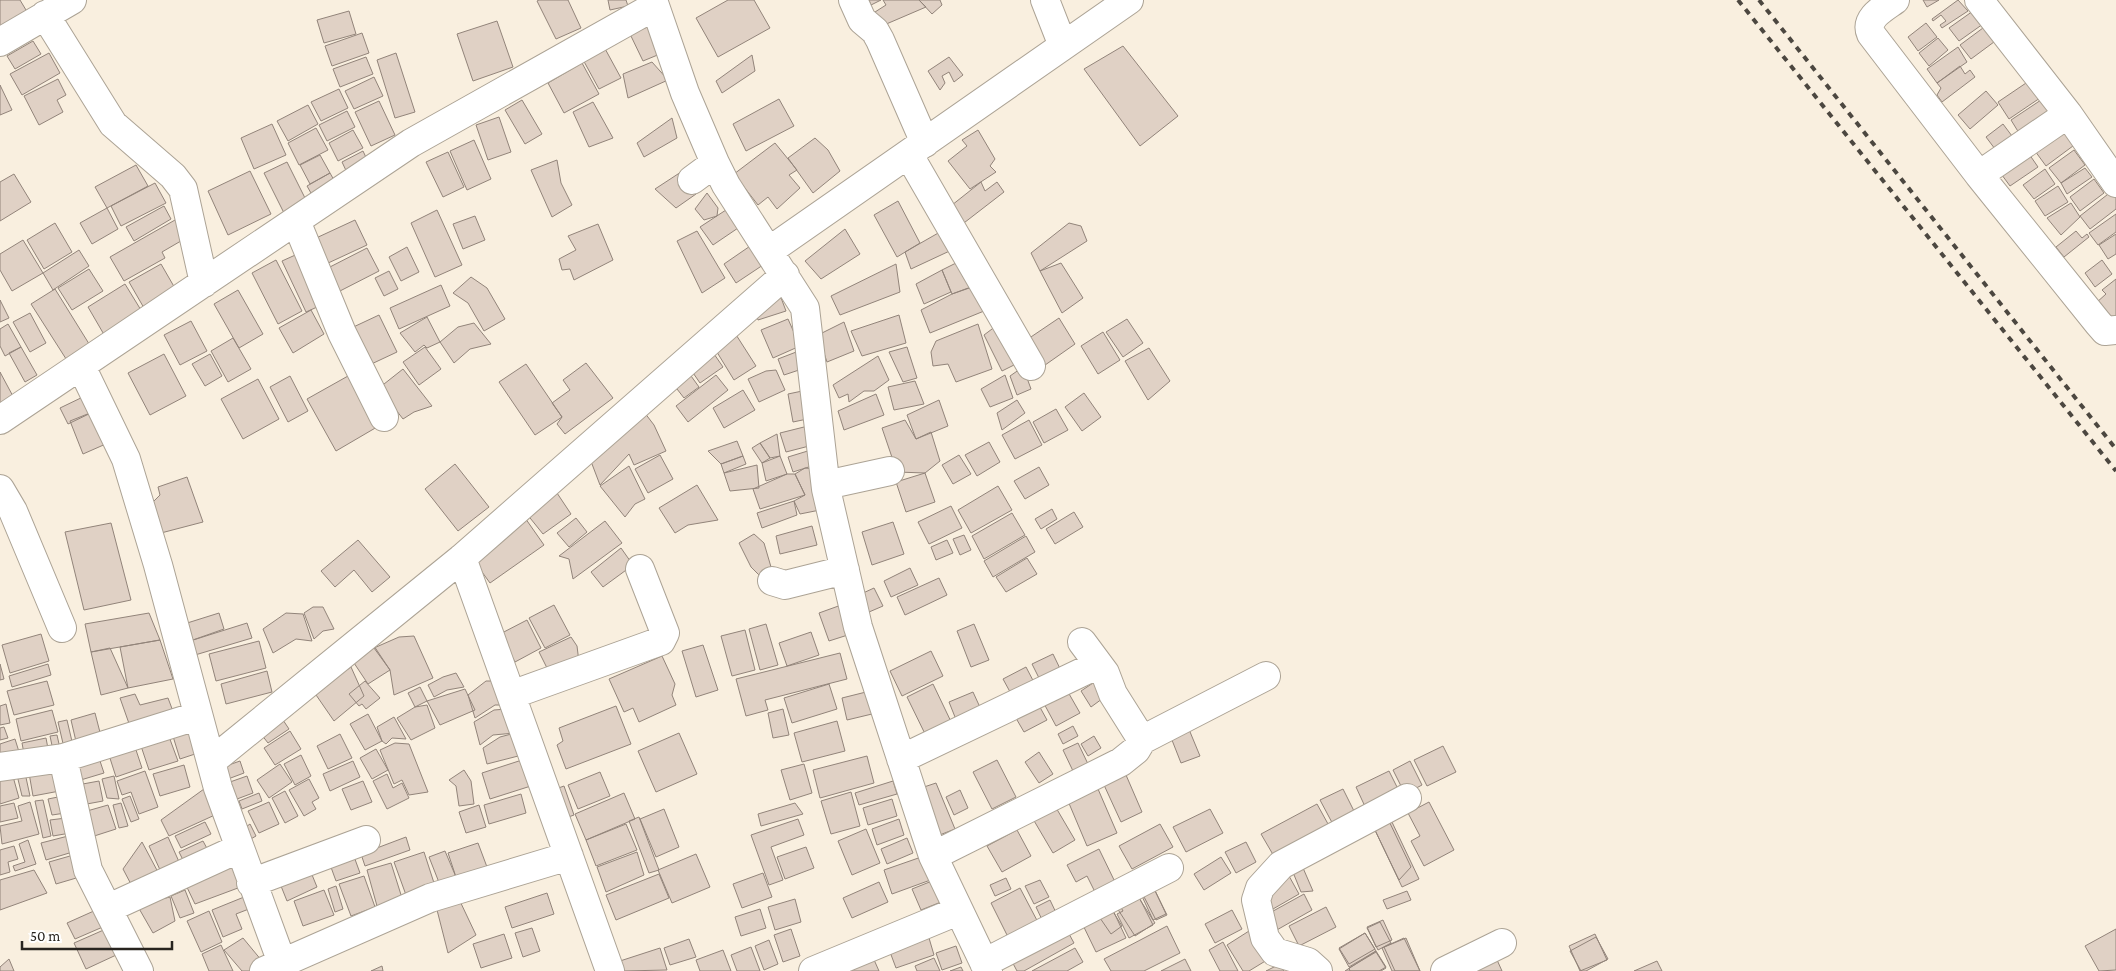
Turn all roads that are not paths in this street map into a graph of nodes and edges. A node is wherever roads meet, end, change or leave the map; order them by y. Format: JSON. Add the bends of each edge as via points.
{"nodes":[{"id":1,"x":72,"y":0,"type":"edge"},
{"id":2,"x":853,"y":0,"type":"edge"},
{"id":3,"x":1045,"y":0,"type":"edge"},
{"id":4,"x":1129,"y":0,"type":"edge"},
{"id":5,"x":1895,"y":0,"type":"edge"},
{"id":6,"x":1979,"y":0,"type":"edge"},
{"id":7,"x":654,"y":3,"type":"edge"},
{"id":8,"x":45,"y":15,"type":"junction"},
{"id":9,"x":0,"y":42,"type":"edge"},
{"id":10,"x":1063,"y":46,"type":"junction"},
{"id":11,"x":2068,"y":114,"type":"junction"},
{"id":12,"x":917,"y":149,"type":"junction"},
{"id":13,"x":715,"y":163,"type":"junction"},
{"id":14,"x":1979,"y":175,"type":"junction"},
{"id":15,"x":692,"y":180,"type":"dead end"},
{"id":16,"x":2116,"y":183,"type":"edge"},
{"id":17,"x":296,"y":221,"type":"junction"},
{"id":18,"x":770,"y":251,"type":"junction"},
{"id":19,"x":785,"y":275,"type":"junction"},
{"id":20,"x":204,"y":283,"type":"junction"},
{"id":21,"x":2116,"y":330,"type":"edge"},
{"id":22,"x":81,"y":366,"type":"junction"},
{"id":23,"x":1031,"y":366,"type":"dead end"},
{"id":24,"x":384,"y":417,"type":"dead end"},
{"id":25,"x":0,"y":420,"type":"edge"},
{"id":26,"x":890,"y":471,"type":"dead end"},
{"id":27,"x":826,"y":485,"type":"junction"},
{"id":28,"x":0,"y":489,"type":"edge"},
{"id":29,"x":462,"y":558,"type":"junction"},
{"id":30,"x":640,"y":569,"type":"dead end"},
{"id":31,"x":845,"y":570,"type":"junction"},
{"id":32,"x":772,"y":582,"type":"dead end"},
{"id":33,"x":62,"y":628,"type":"dead end"},
{"id":34,"x":1082,"y":642,"type":"dead end"},
{"id":35,"x":1097,"y":665,"type":"junction"},
{"id":36,"x":1266,"y":676,"type":"dead end"},
{"id":37,"x":511,"y":695,"type":"junction"},
{"id":38,"x":197,"y":716,"type":"junction"},
{"id":39,"x":1142,"y":740,"type":"junction"},
{"id":40,"x":63,"y":758,"type":"junction"},
{"id":41,"x":901,"y":759,"type":"junction"},
{"id":42,"x":212,"y":761,"type":"junction"},
{"id":43,"x":0,"y":767,"type":"edge"},
{"id":44,"x":1407,"y":798,"type":"dead end"},
{"id":45,"x":366,"y":840,"type":"dead end"},
{"id":46,"x":240,"y":848,"type":"junction"},
{"id":47,"x":569,"y":856,"type":"junction"},
{"id":48,"x":933,"y":856,"type":"junction"},
{"id":49,"x":1169,"y":868,"type":"dead end"},
{"id":50,"x":251,"y":883,"type":"junction"},
{"id":51,"x":100,"y":893,"type":"junction"},
{"id":52,"x":958,"y":911,"type":"junction"},
{"id":53,"x":1502,"y":943,"type":"dead end"},
{"id":54,"x":986,"y":967,"type":"edge"},
{"id":55,"x":277,"y":968,"type":"edge"},
{"id":56,"x":139,"y":971,"type":"edge"},
{"id":57,"x":610,"y":971,"type":"edge"},
{"id":58,"x":813,"y":971,"type":"edge"},
{"id":59,"x":1318,"y":971,"type":"edge"},
{"id":60,"x":1445,"y":971,"type":"edge"}],
"edges":[{"from":1,"to":8,"type":"street"},
{"from":2,"to":12,"type":"street","via":[[862,20],[880,40]]},
{"from":3,"to":10,"type":"street"},
{"from":4,"to":10,"type":"street"},
{"from":5,"to":14,"type":"street","via":[[1870,21],[1868,28]]},
{"from":6,"to":11,"type":"street"},
{"from":7,"to":13,"type":"street","via":[[685,93]]},
{"from":7,"to":17,"type":"street","via":[[411,143]]},
{"from":8,"to":9,"type":"street"},
{"from":8,"to":20,"type":"street","via":[[113,124],[173,176],[183,189]]},
{"from":10,"to":12,"type":"street"},
{"from":11,"to":14,"type":"street"},
{"from":11,"to":16,"type":"street"},
{"from":12,"to":18,"type":"street"},
{"from":12,"to":23,"type":"street"},
{"from":13,"to":15,"type":"street"},
{"from":13,"to":18,"type":"street"},
{"from":14,"to":21,"type":"street","via":[[2105,332]]},
{"from":17,"to":20,"type":"street"},
{"from":17,"to":24,"type":"street","via":[[342,333]]},
{"from":18,"to":19,"type":"street"},
{"from":19,"to":27,"type":"street","via":[[805,308]]},
{"from":19,"to":29,"type":"street"},
{"from":20,"to":22,"type":"street"},
{"from":22,"to":25,"type":"street"},
{"from":22,"to":38,"type":"street","via":[[126,459],[158,565]]},
{"from":26,"to":27,"type":"street"},
{"from":27,"to":31,"type":"street"},
{"from":28,"to":33,"type":"street","via":[[13,511]]},
{"from":29,"to":37,"type":"street"},
{"from":29,"to":42,"type":"street"},
{"from":30,"to":37,"type":"street","via":[[665,633],[660,641]]},
{"from":31,"to":32,"type":"street","via":[[785,585]]},
{"from":31,"to":41,"type":"street","via":[[858,627]]},
{"from":34,"to":35,"type":"street"},
{"from":35,"to":39,"type":"street","via":[[1105,673],[1113,694]]},
{"from":35,"to":41,"type":"street"},
{"from":36,"to":39,"type":"street"},
{"from":37,"to":47,"type":"street"},
{"from":38,"to":40,"type":"street"},
{"from":38,"to":42,"type":"street"},
{"from":39,"to":48,"type":"street","via":[[1136,750],[1121,762]]},
{"from":40,"to":43,"type":"street"},
{"from":40,"to":51,"type":"street","via":[[87,864]]},
{"from":41,"to":48,"type":"street"},
{"from":42,"to":46,"type":"street","via":[[218,788]]},
{"from":44,"to":59,"type":"street","via":[[1280,865],[1260,888],[1256,900],[1265,938],[1274,952],[1308,962]]},
{"from":45,"to":50,"type":"street"},
{"from":46,"to":50,"type":"street"},
{"from":46,"to":51,"type":"street"},
{"from":47,"to":55,"type":"street","via":[[430,898]]},
{"from":47,"to":57,"type":"street"},
{"from":48,"to":52,"type":"street"},
{"from":49,"to":54,"type":"street"},
{"from":50,"to":55,"type":"street"},
{"from":51,"to":56,"type":"street"},
{"from":52,"to":54,"type":"street"},
{"from":52,"to":58,"type":"street"},
{"from":53,"to":60,"type":"street"}]}
